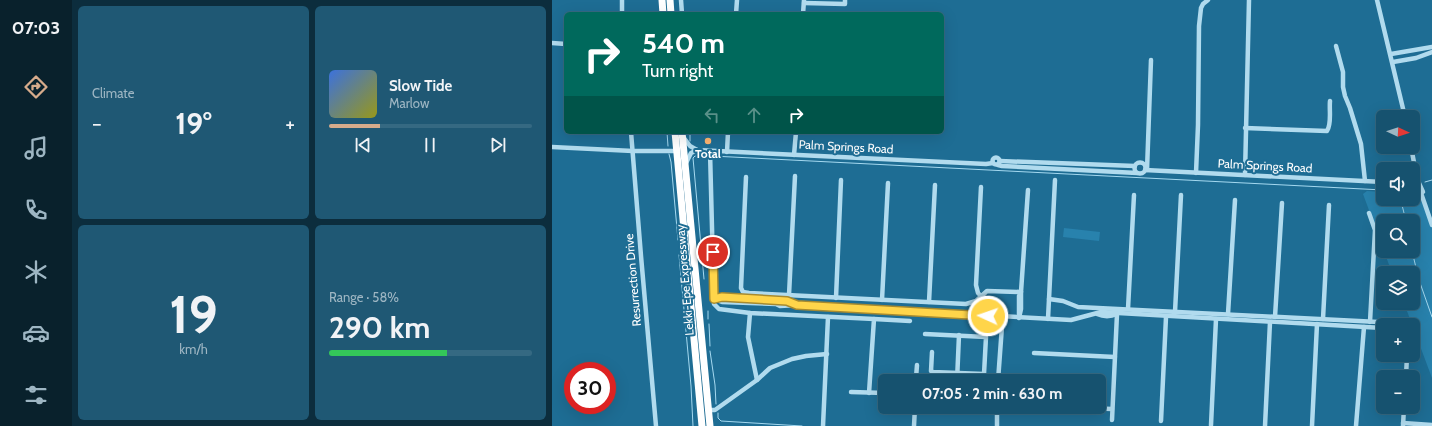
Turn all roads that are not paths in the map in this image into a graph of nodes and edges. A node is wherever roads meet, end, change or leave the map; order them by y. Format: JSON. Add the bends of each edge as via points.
{"nodes":[{"id":1,"x":622,"y":0,"type":"edge"},
{"id":2,"x":662,"y":0,"type":"edge"},
{"id":3,"x":670,"y":0,"type":"edge"},
{"id":4,"x":681,"y":0,"type":"edge"},
{"id":5,"x":737,"y":0,"type":"edge"},
{"id":6,"x":845,"y":0,"type":"edge"},
{"id":7,"x":1208,"y":0,"type":"edge"},
{"id":8,"x":1249,"y":0,"type":"edge"},
{"id":9,"x":1377,"y":0,"type":"edge"},
{"id":10,"x":804,"y":1,"type":"edge"},
{"id":11,"x":622,"y":12,"type":"edge"},
{"id":12,"x":664,"y":12,"type":"edge"},
{"id":13,"x":671,"y":12,"type":"edge"},
{"id":14,"x":682,"y":12,"type":"edge"},
{"id":15,"x":736,"y":12,"type":"edge"},
{"id":16,"x":803,"y":12,"type":"edge"},
{"id":17,"x":552,"y":43,"type":"edge"},
{"id":18,"x":564,"y":44,"type":"edge"},
{"id":19,"x":1336,"y":46,"type":"dead end"},
{"id":20,"x":1432,"y":47,"type":"edge"},
{"id":21,"x":1408,"y":51,"type":"junction"},
{"id":22,"x":1432,"y":52,"type":"edge"},
{"id":23,"x":1391,"y":54,"type":"junction"},
{"id":24,"x":1410,"y":59,"type":"junction"},
{"id":25,"x":1151,"y":60,"type":"dead end"},
{"id":26,"x":1393,"y":62,"type":"junction"},
{"id":27,"x":1330,"y":101,"type":"dead end"},
{"id":28,"x":1403,"y":110,"type":"edge"},
{"id":29,"x":1246,"y":128,"type":"junction"},
{"id":30,"x":631,"y":134,"type":"edge"},
{"id":31,"x":680,"y":134,"type":"edge"},
{"id":32,"x":680,"y":134,"type":"edge"},
{"id":33,"x":681,"y":134,"type":"edge"},
{"id":34,"x":728,"y":134,"type":"edge"},
{"id":35,"x":796,"y":134,"type":"edge"},
{"id":36,"x":552,"y":147,"type":"edge"},
{"id":37,"x":697,"y":150,"type":"junction"},
{"id":38,"x":633,"y":151,"type":"junction"},
{"id":39,"x":676,"y":151,"type":"junction"},
{"id":40,"x":727,"y":152,"type":"junction"},
{"id":41,"x":710,"y":154,"type":"junction"},
{"id":42,"x":794,"y":155,"type":"junction"},
{"id":43,"x":997,"y":163,"type":"junction"},
{"id":44,"x":1135,"y":166,"type":"junction"},
{"id":45,"x":685,"y":168,"type":"junction"},
{"id":46,"x":1146,"y":170,"type":"junction"},
{"id":47,"x":1137,"y":173,"type":"junction"},
{"id":48,"x":1196,"y":173,"type":"junction"},
{"id":49,"x":1246,"y":175,"type":"junction"},
{"id":50,"x":795,"y":176,"type":"dead end"},
{"id":51,"x":746,"y":177,"type":"dead end"},
{"id":52,"x":841,"y":180,"type":"dead end"},
{"id":53,"x":1055,"y":180,"type":"dead end"},
{"id":54,"x":1365,"y":181,"type":"junction"},
{"id":55,"x":1376,"y":182,"type":"edge"},
{"id":56,"x":888,"y":183,"type":"dead end"},
{"id":57,"x":935,"y":185,"type":"dead end"},
{"id":58,"x":982,"y":187,"type":"dead end"},
{"id":59,"x":1028,"y":190,"type":"dead end"},
{"id":60,"x":1420,"y":190,"type":"edge"},
{"id":61,"x":1420,"y":191,"type":"edge"},
{"id":62,"x":1134,"y":195,"type":"dead end"},
{"id":63,"x":1181,"y":195,"type":"dead end"},
{"id":64,"x":1235,"y":200,"type":"dead end"},
{"id":65,"x":1282,"y":203,"type":"dead end"},
{"id":66,"x":1329,"y":205,"type":"dead end"},
{"id":67,"x":1369,"y":213,"type":"dead end"},
{"id":68,"x":1432,"y":215,"type":"edge"},
{"id":69,"x":1432,"y":225,"type":"edge"},
{"id":70,"x":1021,"y":292,"type":"junction"},
{"id":71,"x":789,"y":295,"type":"junction"},
{"id":72,"x":981,"y":296,"type":"junction"},
{"id":73,"x":836,"y":298,"type":"junction"},
{"id":74,"x":714,"y":299,"type":"junction"},
{"id":75,"x":1049,"y":299,"type":"junction"},
{"id":76,"x":882,"y":300,"type":"junction"},
{"id":77,"x":929,"y":302,"type":"junction"},
{"id":78,"x":1128,"y":309,"type":"junction"},
{"id":79,"x":1175,"y":312,"type":"junction"},
{"id":80,"x":750,"y":313,"type":"junction"},
{"id":81,"x":1117,"y":314,"type":"junction"},
{"id":82,"x":1228,"y":314,"type":"junction"},
{"id":83,"x":1166,"y":316,"type":"junction"},
{"id":84,"x":1275,"y":317,"type":"junction"},
{"id":85,"x":828,"y":318,"type":"junction"},
{"id":86,"x":1019,"y":318,"type":"junction"},
{"id":87,"x":874,"y":319,"type":"junction"},
{"id":88,"x":1048,"y":319,"type":"junction"},
{"id":89,"x":1216,"y":319,"type":"junction"},
{"id":90,"x":1323,"y":319,"type":"junction"},
{"id":91,"x":910,"y":321,"type":"dead end"},
{"id":92,"x":1270,"y":322,"type":"junction"},
{"id":93,"x":1370,"y":322,"type":"junction"},
{"id":94,"x":1376,"y":322,"type":"edge"},
{"id":95,"x":1317,"y":324,"type":"junction"},
{"id":96,"x":1002,"y":326,"type":"dead end"},
{"id":97,"x":1364,"y":327,"type":"junction"},
{"id":98,"x":1376,"y":328,"type":"edge"},
{"id":99,"x":925,"y":334,"type":"dead end"},
{"id":100,"x":959,"y":336,"type":"junction"},
{"id":101,"x":932,"y":352,"type":"dead end"},
{"id":102,"x":1034,"y":353,"type":"dead end"},
{"id":103,"x":826,"y":354,"type":"junction"},
{"id":104,"x":1115,"y":357,"type":"junction"},
{"id":105,"x":917,"y":364,"type":"dead end"},
{"id":106,"x":916,"y":374,"type":"edge"},
{"id":107,"x":957,"y":374,"type":"joint"},
{"id":108,"x":984,"y":374,"type":"edge"},
{"id":109,"x":999,"y":374,"type":"edge"},
{"id":110,"x":758,"y":380,"type":"junction"},
{"id":111,"x":851,"y":392,"type":"dead end"},
{"id":112,"x":870,"y":393,"type":"junction"},
{"id":113,"x":878,"y":393,"type":"edge"},
{"id":114,"x":1106,"y":409,"type":"edge"},
{"id":115,"x":1112,"y":409,"type":"junction"},
{"id":116,"x":709,"y":410,"type":"junction"},
{"id":117,"x":915,"y":414,"type":"edge"},
{"id":118,"x":997,"y":414,"type":"edge"},
{"id":119,"x":1404,"y":414,"type":"edge"},
{"id":120,"x":1112,"y":420,"type":"dead end"},
{"id":121,"x":1161,"y":422,"type":"dead end"},
{"id":122,"x":710,"y":423,"type":"edge"},
{"id":123,"x":702,"y":424,"type":"edge"},
{"id":124,"x":1211,"y":424,"type":"dead end"},
{"id":125,"x":1403,"y":424,"type":"edge"},
{"id":126,"x":1432,"y":425,"type":"edge"},
{"id":127,"x":656,"y":426,"type":"edge"},
{"id":128,"x":716,"y":426,"type":"edge"},
{"id":129,"x":823,"y":426,"type":"edge"},
{"id":130,"x":914,"y":426,"type":"edge"},
{"id":131,"x":997,"y":426,"type":"edge"},
{"id":132,"x":1265,"y":426,"type":"edge"},
{"id":133,"x":1312,"y":426,"type":"edge"},
{"id":134,"x":1356,"y":426,"type":"edge"}],
"edges":[{"from":1,"to":11,"type":"street"},
{"from":2,"to":12,"type":"highway"},
{"from":3,"to":13,"type":"highway"},
{"from":4,"to":14,"type":"street"},
{"from":5,"to":15,"type":"street"},
{"from":6,"to":10,"type":"street","via":[[844,4]]},
{"from":7,"to":48,"type":"street","via":[[1201,8],[1199,26]]},
{"from":8,"to":29,"type":"street"},
{"from":9,"to":23,"type":"street"},
{"from":10,"to":16,"type":"street"},
{"from":17,"to":18,"type":"street"},
{"from":19,"to":54,"type":"street","via":[[1343,72],[1345,96],[1361,144]]},
{"from":20,"to":21,"type":"street"},
{"from":21,"to":23,"type":"street"},
{"from":21,"to":24,"type":"street"},
{"from":22,"to":24,"type":"street"},
{"from":23,"to":26,"type":"street"},
{"from":24,"to":26,"type":"street"},
{"from":25,"to":46,"type":"street"},
{"from":26,"to":28,"type":"street"},
{"from":27,"to":29,"type":"street","via":[[1330,122],[1327,131]]},
{"from":29,"to":49,"type":"street"},
{"from":30,"to":38,"type":"street","name":"Resurrection Drive"},
{"from":31,"to":39,"type":"highway","name":"Lekki-Epe Expressway"},
{"from":32,"to":45,"type":"highway","name":"Lekki-Epe Expressway"},
{"from":33,"to":37,"type":"street","via":[[690,146]]},
{"from":34,"to":40,"type":"street"},
{"from":35,"to":42,"type":"street"},
{"from":36,"to":38,"type":"street"},
{"from":37,"to":41,"type":"street","name":"Palm Springs Road"},
{"from":37,"to":45,"type":"street","via":[[688,156]]},
{"from":38,"to":39,"type":"street"},
{"from":38,"to":127,"type":"street","name":"Resurrection Drive"},
{"from":39,"to":123,"type":"highway","name":"Lekki-Epe Expressway"},
{"from":40,"to":41,"type":"street","name":"Palm Springs Road"},
{"from":40,"to":42,"type":"street","name":"Palm Springs Road"},
{"from":41,"to":74,"type":"street"},
{"from":42,"to":43,"type":"street","name":"Palm Springs Road"},
{"from":43,"to":44,"type":"street"},
{"from":43,"to":47,"type":"street"},
{"from":44,"to":46,"type":"street","via":[[1142,163]]},
{"from":44,"to":47,"type":"street"},
{"from":45,"to":116,"type":"highway","name":"Lekki-Epe Expressway"},
{"from":46,"to":47,"type":"street"},
{"from":46,"to":48,"type":"street","name":"Palm Springs Road"},
{"from":48,"to":49,"type":"street","name":"Palm Springs Road"},
{"from":49,"to":54,"type":"street","name":"Palm Springs Road"},
{"from":50,"to":71,"type":"street"},
{"from":51,"to":71,"type":"street","via":[[741,288],[743,292],[749,293]]},
{"from":52,"to":73,"type":"street"},
{"from":53,"to":75,"type":"street"},
{"from":54,"to":55,"type":"street","name":"Palm Springs Road"},
{"from":56,"to":76,"type":"street"},
{"from":57,"to":77,"type":"street"},
{"from":58,"to":72,"type":"street","via":[[976,286]]},
{"from":59,"to":70,"type":"street"},
{"from":60,"to":68,"type":"street"},
{"from":61,"to":69,"type":"street"},
{"from":62,"to":78,"type":"street"},
{"from":63,"to":79,"type":"street"},
{"from":64,"to":82,"type":"street"},
{"from":65,"to":84,"type":"street"},
{"from":66,"to":90,"type":"street"},
{"from":67,"to":93,"type":"street","via":[[1375,230]]},
{"from":70,"to":72,"type":"street","via":[[990,290]]},
{"from":70,"to":86,"type":"street"},
{"from":71,"to":73,"type":"street"},
{"from":72,"to":77,"type":"street","via":[[976,301],[966,304]]},
{"from":73,"to":76,"type":"street"},
{"from":74,"to":80,"type":"street","via":[[714,304],[719,309]]},
{"from":74,"to":86,"type":"street","via":[[722,302],[776,302],[780,306],[787,303]]},
{"from":75,"to":78,"type":"street","via":[[1078,306]]},
{"from":75,"to":88,"type":"street"},
{"from":76,"to":77,"type":"street"},
{"from":78,"to":79,"type":"street"},
{"from":79,"to":82,"type":"street"},
{"from":80,"to":85,"type":"street"},
{"from":80,"to":110,"type":"street","via":[[748,337]]},
{"from":81,"to":83,"type":"street"},
{"from":81,"to":88,"type":"street","via":[[1101,312],[1071,320]]},
{"from":81,"to":104,"type":"street"},
{"from":82,"to":84,"type":"street"},
{"from":83,"to":89,"type":"street"},
{"from":83,"to":121,"type":"street"},
{"from":84,"to":90,"type":"street"},
{"from":85,"to":87,"type":"street"},
{"from":85,"to":103,"type":"street"},
{"from":86,"to":88,"type":"street"},
{"from":87,"to":91,"type":"street"},
{"from":87,"to":112,"type":"street"},
{"from":89,"to":92,"type":"street"},
{"from":89,"to":124,"type":"street"},
{"from":90,"to":93,"type":"street"},
{"from":92,"to":95,"type":"street"},
{"from":92,"to":132,"type":"street"},
{"from":93,"to":94,"type":"street"},
{"from":95,"to":97,"type":"street"},
{"from":95,"to":133,"type":"street"},
{"from":96,"to":109,"type":"street"},
{"from":97,"to":98,"type":"street"},
{"from":97,"to":134,"type":"street"},
{"from":99,"to":100,"type":"street"},
{"from":100,"to":107,"type":"street"},
{"from":100,"to":108,"type":"street","via":[[986,337]]},
{"from":101,"to":107,"type":"street","via":[[931,371]]},
{"from":102,"to":104,"type":"street"},
{"from":103,"to":110,"type":"street","via":[[792,359],[770,368]]},
{"from":103,"to":129,"type":"street"},
{"from":104,"to":115,"type":"street"},
{"from":105,"to":106,"type":"street"},
{"from":110,"to":116,"type":"street","via":[[715,410]]},
{"from":111,"to":112,"type":"street"},
{"from":112,"to":113,"type":"street"},
{"from":114,"to":115,"type":"street"},
{"from":115,"to":120,"type":"street"},
{"from":116,"to":122,"type":"highway","name":"Lekki-Epe Expressway"},
{"from":117,"to":130,"type":"street"},
{"from":118,"to":131,"type":"street"},
{"from":119,"to":125,"type":"street"},
{"from":122,"to":128,"type":"street"},
{"from":125,"to":126,"type":"street"}]}
